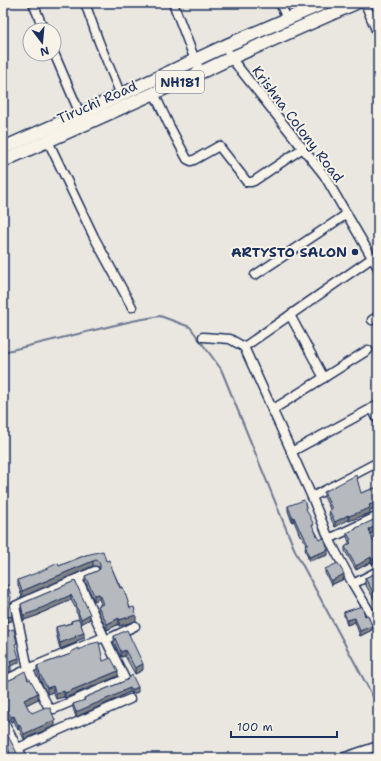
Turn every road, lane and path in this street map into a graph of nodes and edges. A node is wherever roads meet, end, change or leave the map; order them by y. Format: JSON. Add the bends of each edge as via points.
{"nodes":[{"id":1,"x":33,"y":3,"type":"edge"},
{"id":2,"x":85,"y":3,"type":"edge"},
{"id":3,"x":173,"y":3,"type":"edge"},
{"id":4,"x":280,"y":3,"type":"edge"},
{"id":5,"x":324,"y":3,"type":"edge"},
{"id":6,"x":356,"y":3,"type":"edge"},
{"id":7,"x":366,"y":3,"type":"edge"},
{"id":8,"x":287,"y":19,"type":"junction"},
{"id":9,"x":41,"y":22,"type":"edge"},
{"id":10,"x":378,"y":35,"type":"edge"},
{"id":11,"x":225,"y":46,"type":"junction"},
{"id":12,"x":231,"y":58,"type":"junction"},
{"id":13,"x":195,"y":60,"type":"junction"},
{"id":14,"x":58,"y":62,"type":"edge"},
{"id":15,"x":201,"y":72,"type":"junction"},
{"id":16,"x":154,"y":93,"type":"junction"},
{"id":17,"x":121,"y":95,"type":"junction"},
{"id":18,"x":80,"y":114,"type":"junction"},
{"id":19,"x":48,"y":141,"type":"junction"},
{"id":20,"x":3,"y":148,"type":"edge"},
{"id":21,"x":302,"y":148,"type":"junction"},
{"id":22,"x":3,"y":161,"type":"edge"},
{"id":23,"x":347,"y":214,"type":"junction"},
{"id":24,"x":372,"y":258,"type":"junction"},
{"id":25,"x":378,"y":268,"type":"edge"},
{"id":26,"x":255,"y":275,"type":"dead end"},
{"id":27,"x":132,"y":307,"type":"dead end"},
{"id":28,"x":290,"y":315,"type":"junction"},
{"id":29,"x":203,"y":338,"type":"dead end"},
{"id":30,"x":244,"y":347,"type":"junction"},
{"id":31,"x":368,"y":350,"type":"dead end"},
{"id":32,"x":324,"y":378,"type":"junction"},
{"id":33,"x":375,"y":407,"type":"edge"},
{"id":34,"x":272,"y":410,"type":"junction"},
{"id":35,"x":378,"y":420,"type":"edge"},
{"id":36,"x":291,"y":452,"type":"junction"},
{"id":37,"x":378,"y":462,"type":"edge"},
{"id":38,"x":312,"y":496,"type":"junction"},
{"id":39,"x":378,"y":516,"type":"edge"},
{"id":40,"x":329,"y":539,"type":"junction"},
{"id":41,"x":95,"y":571,"type":"edge"},
{"id":42,"x":378,"y":571,"type":"edge"},
{"id":43,"x":78,"y":579,"type":"junction"},
{"id":44,"x":353,"y":584,"type":"junction"},
{"id":45,"x":135,"y":626,"type":"dead end"},
{"id":46,"x":378,"y":626,"type":"edge"},
{"id":47,"x":105,"y":638,"type":"junction"},
{"id":48,"x":28,"y":669,"type":"junction"},
{"id":49,"x":3,"y":681,"type":"edge"},
{"id":50,"x":130,"y":699,"type":"dead end"},
{"id":51,"x":3,"y":721,"type":"edge"},
{"id":52,"x":378,"y":746,"type":"edge"},
{"id":53,"x":18,"y":748,"type":"junction"},
{"id":54,"x":23,"y":758,"type":"edge"},
{"id":55,"x":342,"y":758,"type":"edge"}],
"edges":[{"from":1,"to":9,"type":"street"},
{"from":2,"to":17,"type":"street"},
{"from":3,"to":13,"type":"street"},
{"from":4,"to":8,"type":"street"},
{"from":5,"to":8,"type":"highway","number":"NH181"},
{"from":6,"to":12,"type":"highway","name":"Tiruchi Road","number":"NH181"},
{"from":7,"to":10,"type":"street"},
{"from":8,"to":11,"type":"highway","number":"NH181"},
{"from":11,"to":12,"type":"street","name":"Krishna Colony Road"},
{"from":11,"to":13,"type":"highway","number":"NH181"},
{"from":12,"to":15,"type":"highway","name":"Tiruchi Road","number":"NH181"},
{"from":12,"to":21,"type":"street","name":"Krishna Colony Road"},
{"from":13,"to":15,"type":"street"},
{"from":13,"to":17,"type":"highway","number":"NH181"},
{"from":14,"to":18,"type":"street"},
{"from":15,"to":16,"type":"highway","name":"Tiruchi Road","number":"NH181"},
{"from":16,"to":19,"type":"highway","name":"Tiruchi Road","number":"NH181"},
{"from":16,"to":21,"type":"street","via":[[187,159],[194,160],[219,146],[246,182],[254,181]]},
{"from":17,"to":18,"type":"highway","number":"NH181"},
{"from":18,"to":20,"type":"highway","number":"NH181"},
{"from":19,"to":22,"type":"highway","name":"Tiruchi Road","number":"NH181"},
{"from":19,"to":27,"type":"street","via":[[94,237]]},
{"from":21,"to":23,"type":"street","name":"Krishna Colony Road","via":[[324,175]]},
{"from":23,"to":24,"type":"street","name":"Krishna Colony Road"},
{"from":23,"to":26,"type":"street"},
{"from":24,"to":25,"type":"street","name":"Krishna Colony Road"},
{"from":24,"to":28,"type":"street"},
{"from":28,"to":30,"type":"street"},
{"from":28,"to":32,"type":"street"},
{"from":29,"to":30,"type":"street","via":[[230,339]]},
{"from":30,"to":34,"type":"street"},
{"from":31,"to":32,"type":"street"},
{"from":32,"to":34,"type":"street"},
{"from":33,"to":35,"type":"street"},
{"from":33,"to":36,"type":"street"},
{"from":34,"to":36,"type":"street"},
{"from":36,"to":38,"type":"street"},
{"from":37,"to":38,"type":"street"},
{"from":38,"to":40,"type":"street"},
{"from":39,"to":40,"type":"street"},
{"from":40,"to":44,"type":"street"},
{"from":41,"to":43,"type":"street"},
{"from":42,"to":44,"type":"street"},
{"from":43,"to":47,"type":"street"},
{"from":43,"to":48,"type":"street","via":[[15,606]]},
{"from":44,"to":46,"type":"street"},
{"from":45,"to":47,"type":"street"},
{"from":47,"to":48,"type":"street"},
{"from":47,"to":48,"type":"street","via":[[125,679],[54,709],[49,708]]},
{"from":48,"to":49,"type":"street"},
{"from":50,"to":53,"type":"street"},
{"from":51,"to":53,"type":"street"},
{"from":52,"to":55,"type":"street"},
{"from":53,"to":54,"type":"street"}]}
